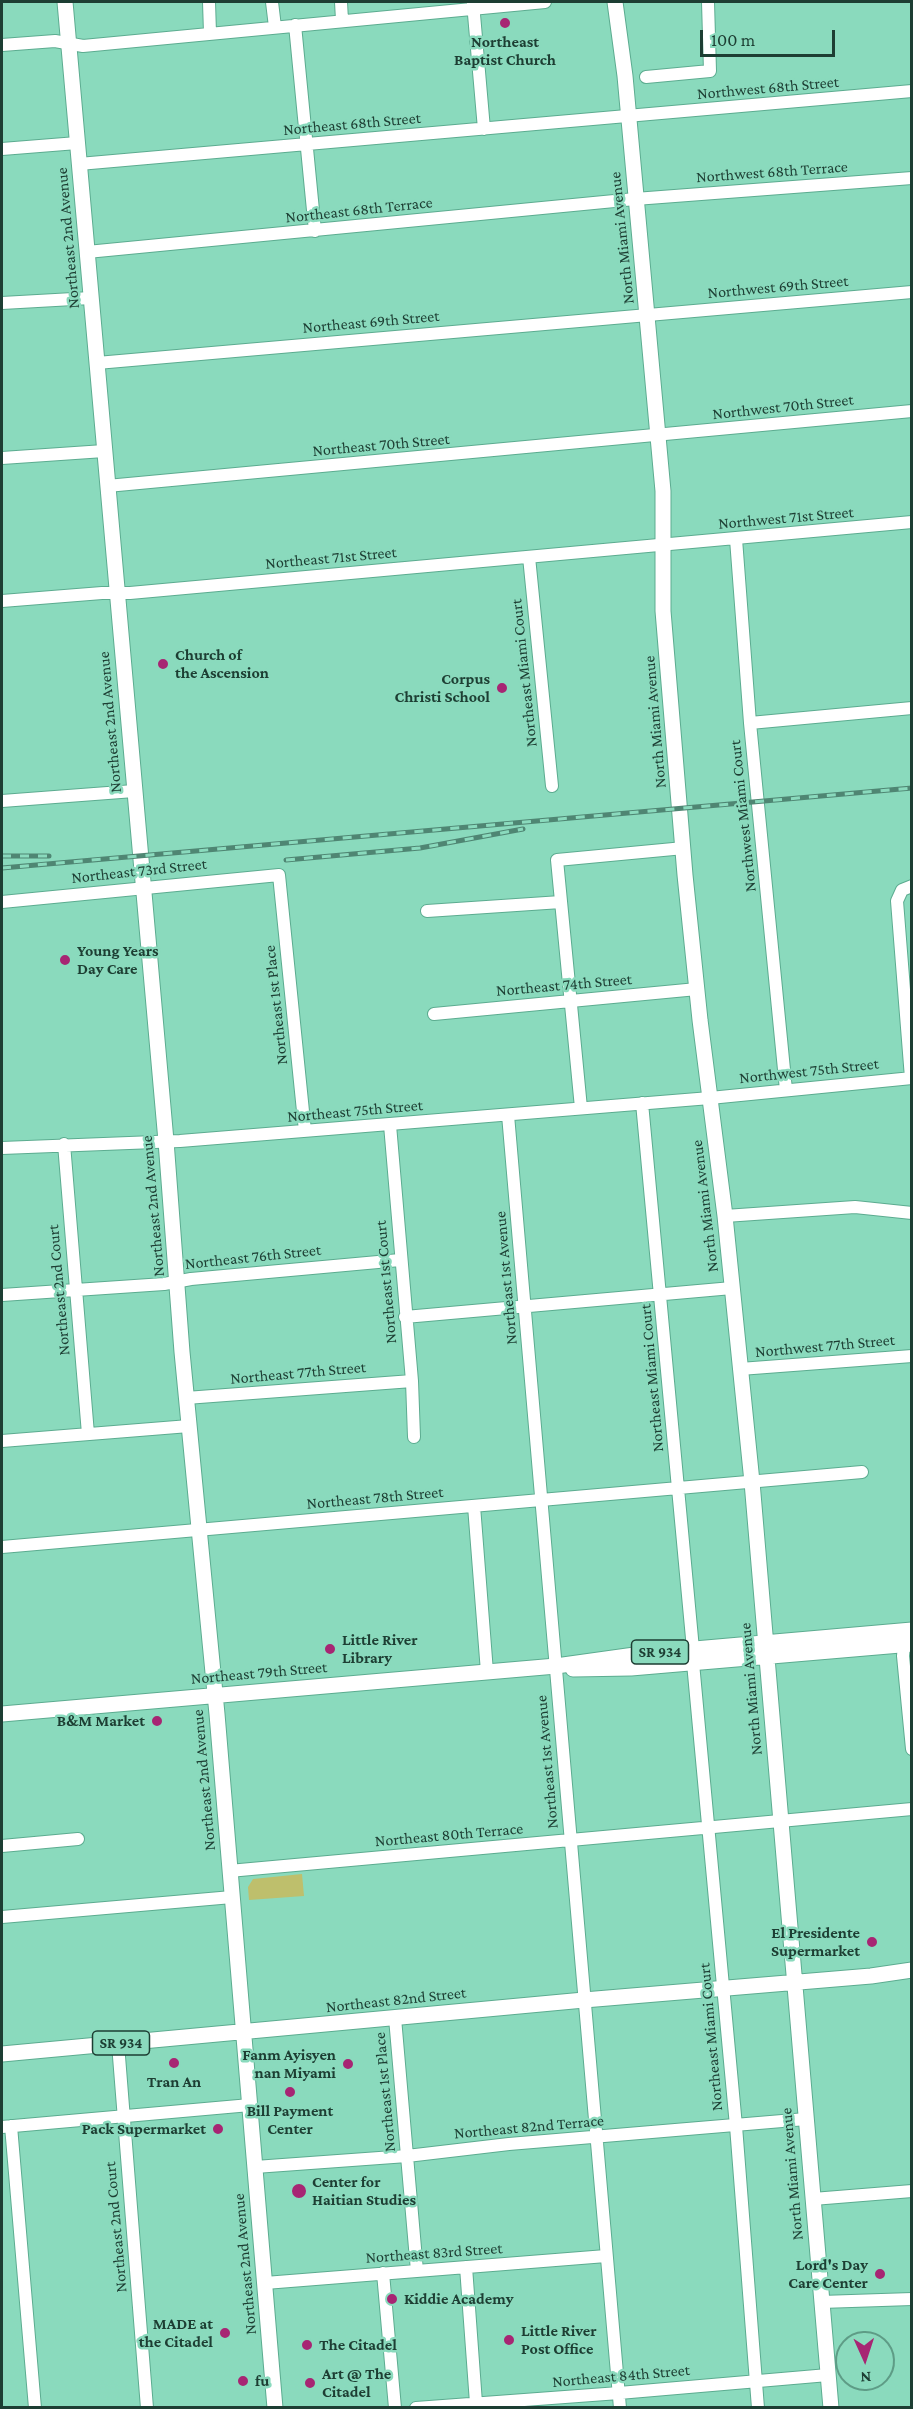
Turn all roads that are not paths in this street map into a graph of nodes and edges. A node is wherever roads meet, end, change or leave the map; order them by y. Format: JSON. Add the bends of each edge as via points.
{"nodes":[{"id":1,"x":65,"y":2,"type":"edge"},
{"id":2,"x":208,"y":2,"type":"edge"},
{"id":3,"x":272,"y":2,"type":"edge"},
{"id":4,"x":341,"y":2,"type":"edge"},
{"id":5,"x":404,"y":2,"type":"edge"},
{"id":6,"x":545,"y":2,"type":"edge"},
{"id":7,"x":615,"y":2,"type":"edge"},
{"id":8,"x":708,"y":2,"type":"edge"},
{"id":9,"x":473,"y":5,"type":"edge"},
{"id":10,"x":405,"y":15,"type":"junction"},
{"id":11,"x":342,"y":20,"type":"junction"},
{"id":12,"x":295,"y":25,"type":"junction"},
{"id":13,"x":275,"y":27,"type":"junction"},
{"id":14,"x":210,"y":33,"type":"junction"},
{"id":15,"x":69,"y":43,"type":"junction"},
{"id":16,"x":2,"y":45,"type":"edge"},
{"id":17,"x":646,"y":77,"type":"dead end"},
{"id":18,"x":912,"y":91,"type":"edge"},
{"id":19,"x":628,"y":117,"type":"junction"},
{"id":20,"x":484,"y":129,"type":"junction"},
{"id":21,"x":77,"y":143,"type":"junction"},
{"id":22,"x":305,"y":144,"type":"junction"},
{"id":23,"x":2,"y":149,"type":"edge"},
{"id":24,"x":79,"y":164,"type":"junction"},
{"id":25,"x":912,"y":178,"type":"edge"},
{"id":26,"x":635,"y":199,"type":"junction"},
{"id":27,"x":315,"y":231,"type":"junction"},
{"id":28,"x":87,"y":252,"type":"junction"},
{"id":29,"x":912,"y":292,"type":"edge"},
{"id":30,"x":91,"y":298,"type":"junction"},
{"id":31,"x":2,"y":303,"type":"edge"},
{"id":32,"x":647,"y":315,"type":"junction"},
{"id":33,"x":97,"y":363,"type":"junction"},
{"id":34,"x":912,"y":411,"type":"edge"},
{"id":35,"x":658,"y":436,"type":"junction"},
{"id":36,"x":104,"y":451,"type":"junction"},
{"id":37,"x":2,"y":458,"type":"edge"},
{"id":38,"x":107,"y":486,"type":"junction"},
{"id":39,"x":912,"y":522,"type":"edge"},
{"id":40,"x":736,"y":539,"type":"junction"},
{"id":41,"x":663,"y":545,"type":"junction"},
{"id":42,"x":529,"y":557,"type":"junction"},
{"id":43,"x":117,"y":593,"type":"junction"},
{"id":44,"x":2,"y":601,"type":"edge"},
{"id":45,"x":912,"y":708,"type":"edge"},
{"id":46,"x":750,"y":723,"type":"junction"},
{"id":47,"x":552,"y":786,"type":"dead end"},
{"id":48,"x":134,"y":791,"type":"junction"},
{"id":49,"x":2,"y":801,"type":"edge"},
{"id":50,"x":684,"y":848,"type":"junction"},
{"id":51,"x":279,"y":875,"type":"joint"},
{"id":52,"x":143,"y":887,"type":"junction"},
{"id":53,"x":907,"y":888,"type":"edge"},
{"id":54,"x":2,"y":902,"type":"edge"},
{"id":55,"x":561,"y":902,"type":"junction"},
{"id":56,"x":427,"y":911,"type":"dead end"},
{"id":57,"x":907,"y":981,"type":"edge"},
{"id":58,"x":697,"y":989,"type":"junction"},
{"id":59,"x":571,"y":1001,"type":"junction"},
{"id":60,"x":434,"y":1014,"type":"dead end"},
{"id":61,"x":911,"y":1078,"type":"edge"},
{"id":62,"x":786,"y":1090,"type":"junction"},
{"id":63,"x":711,"y":1098,"type":"junction"},
{"id":64,"x":642,"y":1103,"type":"junction"},
{"id":65,"x":581,"y":1108,"type":"junction"},
{"id":66,"x":508,"y":1114,"type":"junction"},
{"id":67,"x":390,"y":1125,"type":"junction"},
{"id":68,"x":305,"y":1131,"type":"junction"},
{"id":69,"x":166,"y":1141,"type":"junction"},
{"id":70,"x":64,"y":1144,"type":"junction"},
{"id":71,"x":2,"y":1148,"type":"edge"},
{"id":72,"x":912,"y":1213,"type":"edge"},
{"id":73,"x":725,"y":1216,"type":"junction"},
{"id":74,"x":400,"y":1260,"type":"junction"},
{"id":75,"x":177,"y":1282,"type":"junction"},
{"id":76,"x":732,"y":1288,"type":"junction"},
{"id":77,"x":76,"y":1289,"type":"junction"},
{"id":78,"x":661,"y":1293,"type":"junction"},
{"id":79,"x":2,"y":1296,"type":"edge"},
{"id":80,"x":525,"y":1307,"type":"junction"},
{"id":81,"x":405,"y":1317,"type":"junction"},
{"id":82,"x":912,"y":1356,"type":"edge"},
{"id":83,"x":740,"y":1369,"type":"junction"},
{"id":84,"x":412,"y":1381,"type":"junction"},
{"id":85,"x":186,"y":1398,"type":"junction"},
{"id":86,"x":189,"y":1426,"type":"junction"},
{"id":87,"x":88,"y":1434,"type":"junction"},
{"id":88,"x":414,"y":1437,"type":"dead end"},
{"id":89,"x":2,"y":1441,"type":"edge"},
{"id":90,"x":862,"y":1472,"type":"dead end"},
{"id":91,"x":752,"y":1482,"type":"junction"},
{"id":92,"x":679,"y":1488,"type":"junction"},
{"id":93,"x":542,"y":1499,"type":"junction"},
{"id":94,"x":474,"y":1506,"type":"junction"},
{"id":95,"x":198,"y":1530,"type":"junction"},
{"id":96,"x":2,"y":1547,"type":"edge"},
{"id":97,"x":912,"y":1630,"type":"edge"},
{"id":98,"x":909,"y":1643,"type":"edge"},
{"id":99,"x":765,"y":1650,"type":"junction"},
{"id":100,"x":693,"y":1656,"type":"junction"},
{"id":101,"x":556,"y":1666,"type":"junction"},
{"id":102,"x":487,"y":1672,"type":"junction"},
{"id":103,"x":215,"y":1695,"type":"junction"},
{"id":104,"x":2,"y":1714,"type":"edge"},
{"id":105,"x":912,"y":1749,"type":"edge"},
{"id":106,"x":912,"y":1809,"type":"edge"},
{"id":107,"x":780,"y":1820,"type":"junction"},
{"id":108,"x":707,"y":1826,"type":"junction"},
{"id":109,"x":78,"y":1839,"type":"dead end"},
{"id":110,"x":570,"y":1840,"type":"junction"},
{"id":111,"x":2,"y":1846,"type":"edge"},
{"id":112,"x":229,"y":1871,"type":"junction"},
{"id":113,"x":232,"y":1897,"type":"junction"},
{"id":114,"x":2,"y":1917,"type":"edge"},
{"id":115,"x":912,"y":1970,"type":"edge"},
{"id":116,"x":794,"y":1983,"type":"junction"},
{"id":117,"x":723,"y":1988,"type":"junction"},
{"id":118,"x":584,"y":2000,"type":"junction"},
{"id":119,"x":395,"y":2018,"type":"junction"},
{"id":120,"x":244,"y":2032,"type":"junction"},
{"id":121,"x":118,"y":2044,"type":"junction"},
{"id":122,"x":2,"y":2054,"type":"edge"},
{"id":123,"x":250,"y":2105,"type":"junction"},
{"id":124,"x":123,"y":2117,"type":"junction"},
{"id":125,"x":806,"y":2119,"type":"junction"},
{"id":126,"x":736,"y":2126,"type":"junction"},
{"id":127,"x":6,"y":2127,"type":"edge"},
{"id":128,"x":596,"y":2138,"type":"junction"},
{"id":129,"x":407,"y":2156,"type":"junction"},
{"id":130,"x":255,"y":2167,"type":"junction"},
{"id":131,"x":912,"y":2191,"type":"edge"},
{"id":132,"x":813,"y":2199,"type":"junction"},
{"id":133,"x":606,"y":2256,"type":"junction"},
{"id":134,"x":466,"y":2267,"type":"junction"},
{"id":135,"x":417,"y":2271,"type":"junction"},
{"id":136,"x":383,"y":2273,"type":"junction"},
{"id":137,"x":265,"y":2283,"type":"junction"},
{"id":138,"x":912,"y":2299,"type":"edge"},
{"id":139,"x":821,"y":2302,"type":"junction"},
{"id":140,"x":828,"y":2375,"type":"junction"},
{"id":141,"x":756,"y":2381,"type":"junction"},
{"id":142,"x":619,"y":2393,"type":"junction"},
{"id":143,"x":476,"y":2403,"type":"junction"},
{"id":144,"x":35,"y":2408,"type":"edge"},
{"id":145,"x":147,"y":2408,"type":"edge"},
{"id":146,"x":275,"y":2408,"type":"edge"},
{"id":147,"x":395,"y":2408,"type":"edge"},
{"id":148,"x":416,"y":2408,"type":"edge"},
{"id":149,"x":620,"y":2408,"type":"edge"},
{"id":150,"x":758,"y":2408,"type":"edge"},
{"id":151,"x":831,"y":2408,"type":"edge"}],
"edges":[{"from":1,"to":15,"type":"main road","name":"Northeast 2nd Avenue"},
{"from":2,"to":14,"type":"street"},
{"from":3,"to":13,"type":"street"},
{"from":4,"to":11,"type":"street"},
{"from":5,"to":10,"type":"street"},
{"from":6,"to":9,"type":"street"},
{"from":7,"to":19,"type":"main road","name":"North Miami Avenue"},
{"from":8,"to":17,"type":"street","via":[[710,71]]},
{"from":9,"to":10,"type":"street"},
{"from":9,"to":20,"type":"street"},
{"from":10,"to":11,"type":"street"},
{"from":11,"to":12,"type":"street"},
{"from":12,"to":13,"type":"street"},
{"from":12,"to":22,"type":"street"},
{"from":13,"to":14,"type":"street"},
{"from":14,"to":15,"type":"street","via":[[83,46]]},
{"from":15,"to":16,"type":"street"},
{"from":15,"to":21,"type":"main road","name":"Northeast 2nd Avenue"},
{"from":18,"to":19,"type":"street","name":"Northwest 68th Street"},
{"from":19,"to":20,"type":"street","name":"Northeast 68th Street"},
{"from":19,"to":26,"type":"main road","name":"North Miami Avenue"},
{"from":20,"to":22,"type":"street","name":"Northeast 68th Street"},
{"from":21,"to":23,"type":"street"},
{"from":21,"to":24,"type":"main road","name":"Northeast 2nd Avenue"},
{"from":22,"to":24,"type":"street","name":"Northeast 68th Street"},
{"from":22,"to":27,"type":"street"},
{"from":24,"to":28,"type":"main road","name":"Northeast 2nd Avenue"},
{"from":25,"to":26,"type":"street","name":"Northwest 68th Terrace"},
{"from":26,"to":27,"type":"street","name":"Northeast 68th Terrace"},
{"from":26,"to":32,"type":"main road","name":"North Miami Avenue"},
{"from":27,"to":28,"type":"street","name":"Northeast 68th Terrace"},
{"from":28,"to":30,"type":"main road","name":"Northeast 2nd Avenue"},
{"from":29,"to":32,"type":"street","name":"Northwest 69th Street"},
{"from":30,"to":31,"type":"street"},
{"from":30,"to":33,"type":"main road","name":"Northeast 2nd Avenue"},
{"from":32,"to":33,"type":"street","name":"Northeast 69th Street"},
{"from":32,"to":35,"type":"main road","name":"North Miami Avenue"},
{"from":33,"to":36,"type":"main road","name":"Northeast 2nd Avenue"},
{"from":34,"to":35,"type":"street","name":"Northwest 70th Street"},
{"from":35,"to":38,"type":"street","name":"Northeast 70th Street"},
{"from":35,"to":41,"type":"main road","name":"North Miami Avenue"},
{"from":36,"to":37,"type":"street"},
{"from":36,"to":38,"type":"main road","name":"Northeast 2nd Avenue"},
{"from":38,"to":43,"type":"main road","name":"Northeast 2nd Avenue"},
{"from":39,"to":40,"type":"street","name":"Northwest 71st Street"},
{"from":40,"to":41,"type":"street","name":"Northwest 71st Street"},
{"from":40,"to":46,"type":"street","name":"Northwest Miami Court"},
{"from":41,"to":42,"type":"street","name":"Northeast 71st Street"},
{"from":41,"to":50,"type":"main road","name":"North Miami Avenue","via":[[663,611]]},
{"from":42,"to":43,"type":"street","name":"Northeast 71st Street"},
{"from":42,"to":47,"type":"street","name":"Northeast Miami Court"},
{"from":43,"to":44,"type":"street","name":"Northeast 71st Street"},
{"from":43,"to":48,"type":"main road","name":"Northeast 2nd Avenue"},
{"from":45,"to":46,"type":"street"},
{"from":46,"to":62,"type":"street","name":"Northwest Miami Court"},
{"from":48,"to":49,"type":"street"},
{"from":48,"to":52,"type":"main road","name":"Northeast 2nd Avenue"},
{"from":50,"to":55,"type":"street","via":[[557,860]]},
{"from":50,"to":58,"type":"main road","name":"North Miami Avenue"},
{"from":51,"to":52,"type":"street","name":"Northeast 73rd Street"},
{"from":51,"to":68,"type":"street","name":"Northeast 1st Place"},
{"from":52,"to":54,"type":"street","name":"Northeast 73rd Street"},
{"from":52,"to":69,"type":"main road","name":"Northeast 2nd Avenue"},
{"from":53,"to":57,"type":"street","via":[[897,901]]},
{"from":55,"to":56,"type":"street"},
{"from":55,"to":59,"type":"street"},
{"from":57,"to":61,"type":"street"},
{"from":58,"to":59,"type":"street","name":"Northeast 74th Street"},
{"from":58,"to":63,"type":"main road","name":"North Miami Avenue"},
{"from":59,"to":60,"type":"street","name":"Northeast 74th Street"},
{"from":59,"to":65,"type":"street"},
{"from":61,"to":62,"type":"street","name":"Northwest 75th Street"},
{"from":62,"to":63,"type":"street","name":"Northwest 75th Street"},
{"from":63,"to":64,"type":"street","name":"Northeast 75th Street"},
{"from":63,"to":73,"type":"main road","name":"North Miami Avenue"},
{"from":64,"to":65,"type":"street","name":"Northeast 75th Street"},
{"from":64,"to":78,"type":"street","name":"Northeast Miami Court"},
{"from":65,"to":66,"type":"street","name":"Northeast 75th Street"},
{"from":66,"to":67,"type":"street","name":"Northeast 75th Street"},
{"from":66,"to":80,"type":"street","name":"Northeast 1st Avenue"},
{"from":67,"to":68,"type":"street","name":"Northeast 75th Street"},
{"from":67,"to":74,"type":"street","name":"Northeast 1st Court"},
{"from":68,"to":69,"type":"street","name":"Northeast 75th Street"},
{"from":69,"to":70,"type":"street","name":"Northeast 75th Street"},
{"from":69,"to":75,"type":"main road","name":"Northeast 2nd Avenue"},
{"from":70,"to":71,"type":"street","name":"Northeast 75th Street"},
{"from":70,"to":77,"type":"street","name":"Northeast 2nd Court"},
{"from":72,"to":73,"type":"street","via":[[855,1208]]},
{"from":73,"to":76,"type":"main road","name":"North Miami Avenue"},
{"from":74,"to":75,"type":"street","name":"Northeast 76th Street"},
{"from":74,"to":81,"type":"street","name":"Northeast 1st Court"},
{"from":75,"to":77,"type":"street","name":"Northeast 76th Street"},
{"from":75,"to":85,"type":"main road","name":"Northeast 2nd Avenue"},
{"from":76,"to":78,"type":"street"},
{"from":76,"to":83,"type":"main road","name":"North Miami Avenue"},
{"from":77,"to":79,"type":"street","name":"Northeast 76th Street"},
{"from":77,"to":87,"type":"street","name":"Northeast 2nd Court"},
{"from":78,"to":80,"type":"street"},
{"from":78,"to":92,"type":"street","name":"Northeast Miami Court"},
{"from":80,"to":81,"type":"street"},
{"from":80,"to":93,"type":"street","name":"Northeast 1st Avenue"},
{"from":81,"to":84,"type":"street","name":"Northeast 1st Court"},
{"from":82,"to":83,"type":"street","name":"Northwest 77th Street"},
{"from":83,"to":91,"type":"main road","name":"North Miami Avenue"},
{"from":84,"to":85,"type":"street","name":"Northeast 77th Street"},
{"from":84,"to":88,"type":"street","name":"Northeast 1st Court"},
{"from":85,"to":86,"type":"main road","name":"Northeast 2nd Avenue"},
{"from":86,"to":87,"type":"street"},
{"from":86,"to":95,"type":"main road","name":"Northeast 2nd Avenue"},
{"from":87,"to":89,"type":"street"},
{"from":90,"to":91,"type":"street","name":"Northeast 78th Street"},
{"from":91,"to":92,"type":"street","name":"Northeast 78th Street"},
{"from":91,"to":99,"type":"main road","name":"North Miami Avenue"},
{"from":92,"to":93,"type":"street","name":"Northeast 78th Street"},
{"from":92,"to":100,"type":"street","name":"Northeast Miami Court"},
{"from":93,"to":94,"type":"street","name":"Northeast 78th Street"},
{"from":93,"to":101,"type":"street","name":"Northeast 1st Avenue"},
{"from":94,"to":95,"type":"street","name":"Northeast 78th Street"},
{"from":94,"to":102,"type":"street"},
{"from":95,"to":96,"type":"street","name":"Northeast 78th Street"},
{"from":95,"to":103,"type":"main road","name":"Northeast 2nd Avenue"},
{"from":97,"to":99,"type":"main road"},
{"from":98,"to":99,"type":"main road"},
{"from":98,"to":105,"type":"street","via":[[903,1656]]},
{"from":99,"to":100,"type":"main road","name":"Northeast 79th Street"},
{"from":99,"to":107,"type":"main road","name":"North Miami Avenue"},
{"from":100,"to":101,"type":"main road","name":"Northeast 79th Street","via":[[582,1671]]},
{"from":100,"to":108,"type":"street","name":"Northeast Miami Court"},
{"from":101,"to":102,"type":"main road","name":"Northeast 79th Street"},
{"from":101,"to":110,"type":"street","name":"Northeast 1st Avenue"},
{"from":102,"to":103,"type":"main road","name":"Northeast 79th Street"},
{"from":103,"to":104,"type":"main road","name":"Northeast 79th Street"},
{"from":103,"to":112,"type":"main road","name":"Northeast 2nd Avenue"},
{"from":106,"to":107,"type":"street","name":"Northeast 80th Terrace"},
{"from":107,"to":108,"type":"street","name":"Northeast 80th Terrace"},
{"from":107,"to":116,"type":"main road","name":"North Miami Avenue"},
{"from":108,"to":110,"type":"street","name":"Northeast 80th Terrace"},
{"from":108,"to":117,"type":"street","name":"Northeast Miami Court"},
{"from":109,"to":111,"type":"street"},
{"from":110,"to":112,"type":"street","name":"Northeast 80th Terrace"},
{"from":110,"to":118,"type":"street","name":"Northeast 1st Avenue"},
{"from":112,"to":113,"type":"main road","name":"Northeast 2nd Avenue"},
{"from":113,"to":114,"type":"street"},
{"from":113,"to":120,"type":"main road","name":"Northeast 2nd Avenue"},
{"from":115,"to":116,"type":"main road","number":"SR 934"},
{"from":116,"to":117,"type":"main road","name":"Northeast 82nd Street","number":"SR 934"},
{"from":116,"to":125,"type":"main road","name":"North Miami Avenue"},
{"from":117,"to":118,"type":"main road","name":"Northeast 82nd Street","number":"SR 934"},
{"from":117,"to":126,"type":"street","name":"Northeast Miami Court"},
{"from":118,"to":119,"type":"main road","name":"Northeast 82nd Street","number":"SR 934"},
{"from":118,"to":128,"type":"street","name":"Northeast 1st Avenue"},
{"from":119,"to":120,"type":"main road","name":"Northeast 82nd Street","number":"SR 934"},
{"from":119,"to":129,"type":"street","name":"Northeast 1st Place"},
{"from":120,"to":121,"type":"main road","name":"Northeast 82nd Street","number":"SR 934"},
{"from":120,"to":123,"type":"main road","name":"Northeast 2nd Avenue"},
{"from":121,"to":122,"type":"main road","name":"Northeast 82nd Street","number":"SR 934"},
{"from":121,"to":124,"type":"street","name":"Northeast 2nd Court"},
{"from":123,"to":124,"type":"street"},
{"from":123,"to":130,"type":"main road","name":"Northeast 2nd Avenue"},
{"from":124,"to":127,"type":"street"},
{"from":124,"to":145,"type":"street","name":"Northeast 2nd Court"},
{"from":125,"to":126,"type":"street","name":"Northeast 82nd Terrace"},
{"from":125,"to":132,"type":"main road","name":"North Miami Avenue"},
{"from":126,"to":128,"type":"street","name":"Northeast 82nd Terrace"},
{"from":126,"to":141,"type":"street","name":"Northeast Miami Court"},
{"from":127,"to":144,"type":"street"},
{"from":128,"to":129,"type":"street","name":"Northeast 82nd Terrace"},
{"from":128,"to":133,"type":"street","name":"Northeast 1st Avenue"},
{"from":129,"to":130,"type":"street","name":"Northeast 82nd Terrace"},
{"from":129,"to":135,"type":"street","name":"Northeast 1st Place"},
{"from":130,"to":137,"type":"main road","name":"Northeast 2nd Avenue"},
{"from":131,"to":132,"type":"street"},
{"from":132,"to":139,"type":"main road","name":"North Miami Avenue"},
{"from":133,"to":134,"type":"street","name":"Northeast 83rd Street"},
{"from":133,"to":142,"type":"street","name":"Northeast 1st Avenue"},
{"from":134,"to":135,"type":"street","name":"Northeast 83rd Street"},
{"from":134,"to":143,"type":"street"},
{"from":135,"to":136,"type":"street","name":"Northeast 83rd Street"},
{"from":136,"to":137,"type":"street","name":"Northeast 83rd Street"},
{"from":136,"to":147,"type":"street"},
{"from":137,"to":146,"type":"main road","name":"Northeast 2nd Avenue"},
{"from":138,"to":139,"type":"street"},
{"from":139,"to":140,"type":"main road","name":"North Miami Avenue"},
{"from":140,"to":141,"type":"street","name":"Northeast 84th Street"},
{"from":140,"to":151,"type":"main road","name":"North Miami Avenue"},
{"from":141,"to":142,"type":"street","name":"Northeast 84th Street"},
{"from":141,"to":150,"type":"street","name":"Northeast Miami Court"},
{"from":142,"to":143,"type":"street","name":"Northeast 84th Street"},
{"from":142,"to":149,"type":"street","name":"Northeast 1st Avenue"},
{"from":143,"to":148,"type":"street","name":"Northeast 84th Street"}]}
